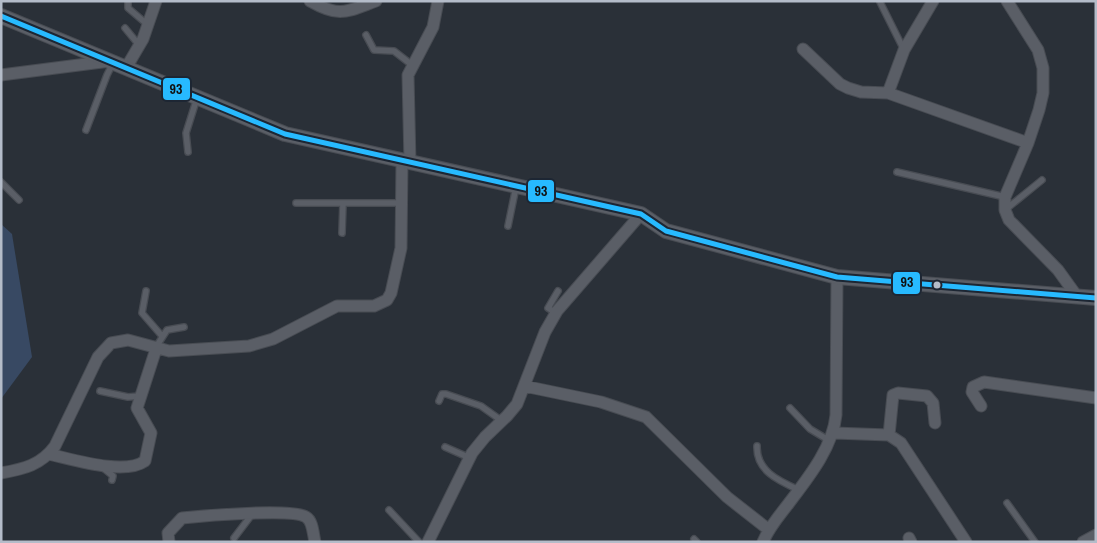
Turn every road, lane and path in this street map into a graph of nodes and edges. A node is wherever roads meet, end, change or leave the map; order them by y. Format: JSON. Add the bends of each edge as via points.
{"nodes":[{"id":1,"x":128,"y":1,"type":"edge"},
{"id":2,"x":156,"y":1,"type":"edge"},
{"id":3,"x":310,"y":1,"type":"edge"},
{"id":4,"x":376,"y":1,"type":"edge"},
{"id":5,"x":438,"y":1,"type":"edge"},
{"id":6,"x":933,"y":1,"type":"edge"},
{"id":7,"x":1007,"y":1,"type":"edge"},
{"id":8,"x":880,"y":2,"type":"edge"},
{"id":9,"x":1,"y":16,"type":"edge"},
{"id":10,"x":148,"y":25,"type":"junction"},
{"id":11,"x":125,"y":28,"type":"dead end"},
{"id":12,"x":366,"y":35,"type":"dead end"},
{"id":13,"x":139,"y":45,"type":"junction"},
{"id":14,"x":803,"y":49,"type":"dead end"},
{"id":15,"x":904,"y":50,"type":"junction"},
{"id":16,"x":117,"y":64,"type":"junction"},
{"id":17,"x":412,"y":65,"type":"junction"},
{"id":18,"x":1,"y":74,"type":"edge"},
{"id":19,"x":888,"y":93,"type":"junction"},
{"id":20,"x":197,"y":97,"type":"junction"},
{"id":21,"x":86,"y":130,"type":"dead end"},
{"id":22,"x":1028,"y":143,"type":"junction"},
{"id":23,"x":188,"y":152,"type":"dead end"},
{"id":24,"x":406,"y":162,"type":"junction"},
{"id":25,"x":898,"y":172,"type":"dead end"},
{"id":26,"x":1042,"y":180,"type":"dead end"},
{"id":27,"x":1,"y":182,"type":"edge"},
{"id":28,"x":516,"y":186,"type":"junction"},
{"id":29,"x":1005,"y":197,"type":"junction"},
{"id":30,"x":20,"y":200,"type":"dead end"},
{"id":31,"x":296,"y":203,"type":"dead end"},
{"id":32,"x":343,"y":203,"type":"junction"},
{"id":33,"x":401,"y":203,"type":"junction"},
{"id":34,"x":1005,"y":210,"type":"junction"},
{"id":35,"x":642,"y":214,"type":"junction"},
{"id":36,"x":508,"y":226,"type":"dead end"},
{"id":37,"x":342,"y":233,"type":"dead end"},
{"id":38,"x":837,"y":277,"type":"junction"},
{"id":39,"x":146,"y":291,"type":"dead end"},
{"id":40,"x":558,"y":291,"type":"dead end"},
{"id":41,"x":1076,"y":295,"type":"junction"},
{"id":42,"x":1096,"y":298,"type":"edge"},
{"id":43,"x":556,"y":314,"type":"junction"},
{"id":44,"x":184,"y":326,"type":"dead end"},
{"id":45,"x":162,"y":336,"type":"junction"},
{"id":46,"x":156,"y":348,"type":"junction"},
{"id":47,"x":524,"y":386,"type":"junction"},
{"id":48,"x":100,"y":391,"type":"dead end"},
{"id":49,"x":140,"y":396,"type":"junction"},
{"id":50,"x":1096,"y":398,"type":"edge"},
{"id":51,"x":439,"y":401,"type":"dead end"},
{"id":52,"x":981,"y":406,"type":"dead end"},
{"id":53,"x":790,"y":408,"type":"dead end"},
{"id":54,"x":502,"y":421,"type":"junction"},
{"id":55,"x":935,"y":423,"type":"dead end"},
{"id":56,"x":889,"y":435,"type":"junction"},
{"id":57,"x":832,"y":437,"type":"junction"},
{"id":58,"x":757,"y":446,"type":"dead end"},
{"id":59,"x":445,"y":447,"type":"dead end"},
{"id":60,"x":48,"y":454,"type":"junction"},
{"id":61,"x":470,"y":458,"type":"junction"},
{"id":62,"x":100,"y":465,"type":"junction"},
{"id":63,"x":1,"y":473,"type":"edge"},
{"id":64,"x":112,"y":480,"type":"dead end"},
{"id":65,"x":799,"y":490,"type":"junction"},
{"id":66,"x":1007,"y":503,"type":"dead end"},
{"id":67,"x":390,"y":510,"type":"dead end"},
{"id":68,"x":253,"y":513,"type":"junction"},
{"id":69,"x":769,"y":530,"type":"junction"},
{"id":70,"x":1096,"y":535,"type":"edge"},
{"id":71,"x":234,"y":538,"type":"dead end"},
{"id":72,"x":169,"y":542,"type":"edge"},
{"id":73,"x":315,"y":542,"type":"edge"},
{"id":74,"x":420,"y":542,"type":"edge"},
{"id":75,"x":428,"y":542,"type":"edge"},
{"id":76,"x":764,"y":542,"type":"edge"},
{"id":77,"x":966,"y":542,"type":"edge"},
{"id":78,"x":1035,"y":542,"type":"edge"},
{"id":79,"x":1083,"y":542,"type":"edge"}],
"edges":[{"from":1,"to":10,"type":"lane","via":[[128,8]]},
{"from":2,"to":10,"type":"street"},
{"from":3,"to":4,"type":"street","via":[[337,13]]},
{"from":5,"to":17,"type":"street","via":[[434,27]]},
{"from":6,"to":15,"type":"street"},
{"from":7,"to":22,"type":"street","via":[[1038,50],[1043,68],[1043,93]]},
{"from":8,"to":15,"type":"lane"},
{"from":9,"to":16,"type":"street"},
{"from":10,"to":13,"type":"street"},
{"from":11,"to":13,"type":"lane"},
{"from":12,"to":17,"type":"lane","via":[[374,50],[394,51]]},
{"from":13,"to":16,"type":"street"},
{"from":14,"to":19,"type":"street","via":[[840,84],[861,92]]},
{"from":15,"to":19,"type":"street"},
{"from":16,"to":18,"type":"street"},
{"from":16,"to":20,"type":"street"},
{"from":16,"to":21,"type":"lane","via":[[106,74]]},
{"from":17,"to":24,"type":"street","via":[[407,84]]},
{"from":19,"to":22,"type":"street"},
{"from":20,"to":23,"type":"lane","via":[[186,133]]},
{"from":20,"to":24,"type":"street","via":[[285,134]]},
{"from":22,"to":29,"type":"street"},
{"from":24,"to":28,"type":"street"},
{"from":24,"to":33,"type":"street"},
{"from":25,"to":29,"type":"lane"},
{"from":26,"to":34,"type":"lane"},
{"from":27,"to":30,"type":"lane"},
{"from":28,"to":35,"type":"street"},
{"from":28,"to":36,"type":"lane"},
{"from":29,"to":34,"type":"street"},
{"from":31,"to":32,"type":"lane"},
{"from":32,"to":33,"type":"lane"},
{"from":32,"to":37,"type":"lane"},
{"from":33,"to":46,"type":"street","via":[[401,248],[390,293],[381,304],[337,306],[273,339],[249,346],[169,351]]},
{"from":34,"to":41,"type":"street","via":[[1009,220],[1058,270]]},
{"from":35,"to":38,"type":"street","via":[[666,231]]},
{"from":35,"to":43,"type":"street"},
{"from":38,"to":41,"type":"street"},
{"from":38,"to":57,"type":"street","via":[[836,415]]},
{"from":39,"to":45,"type":"lane","via":[[142,313]]},
{"from":40,"to":43,"type":"lane","via":[[548,308]]},
{"from":41,"to":42,"type":"street"},
{"from":43,"to":47,"type":"street","via":[[545,332]]},
{"from":44,"to":45,"type":"lane","via":[[166,330]]},
{"from":45,"to":46,"type":"lane"},
{"from":46,"to":49,"type":"street"},
{"from":46,"to":60,"type":"street","via":[[119,340],[103,349]]},
{"from":47,"to":54,"type":"street","via":[[513,410]]},
{"from":47,"to":69,"type":"street","via":[[601,402],[646,417],[728,497]]},
{"from":48,"to":49,"type":"lane"},
{"from":49,"to":62,"type":"street","via":[[138,412],[151,433],[145,461],[138,465]]},
{"from":50,"to":52,"type":"street","via":[[984,382],[973,387],[972,392]]},
{"from":51,"to":54,"type":"lane","via":[[442,394],[446,394],[481,406]]},
{"from":53,"to":57,"type":"lane","via":[[810,429]]},
{"from":54,"to":61,"type":"street","via":[[481,440]]},
{"from":55,"to":56,"type":"street","via":[[933,404],[927,396],[898,393],[893,395]]},
{"from":56,"to":57,"type":"street"},
{"from":56,"to":77,"type":"street","via":[[910,453]]},
{"from":57,"to":65,"type":"street"},
{"from":58,"to":65,"type":"lane","via":[[757,454],[766,472]]},
{"from":59,"to":61,"type":"lane"},
{"from":60,"to":62,"type":"street"},
{"from":60,"to":63,"type":"street","via":[[25,468]]},
{"from":61,"to":75,"type":"street"},
{"from":62,"to":64,"type":"lane","via":[[112,475]]},
{"from":65,"to":69,"type":"street"},
{"from":66,"to":78,"type":"lane"},
{"from":67,"to":74,"type":"lane"},
{"from":68,"to":71,"type":"lane"},
{"from":68,"to":72,"type":"street","via":[[182,518],[168,533]]},
{"from":68,"to":73,"type":"street","via":[[307,517]]},
{"from":69,"to":76,"type":"street"},
{"from":70,"to":79,"type":"street"}]}
